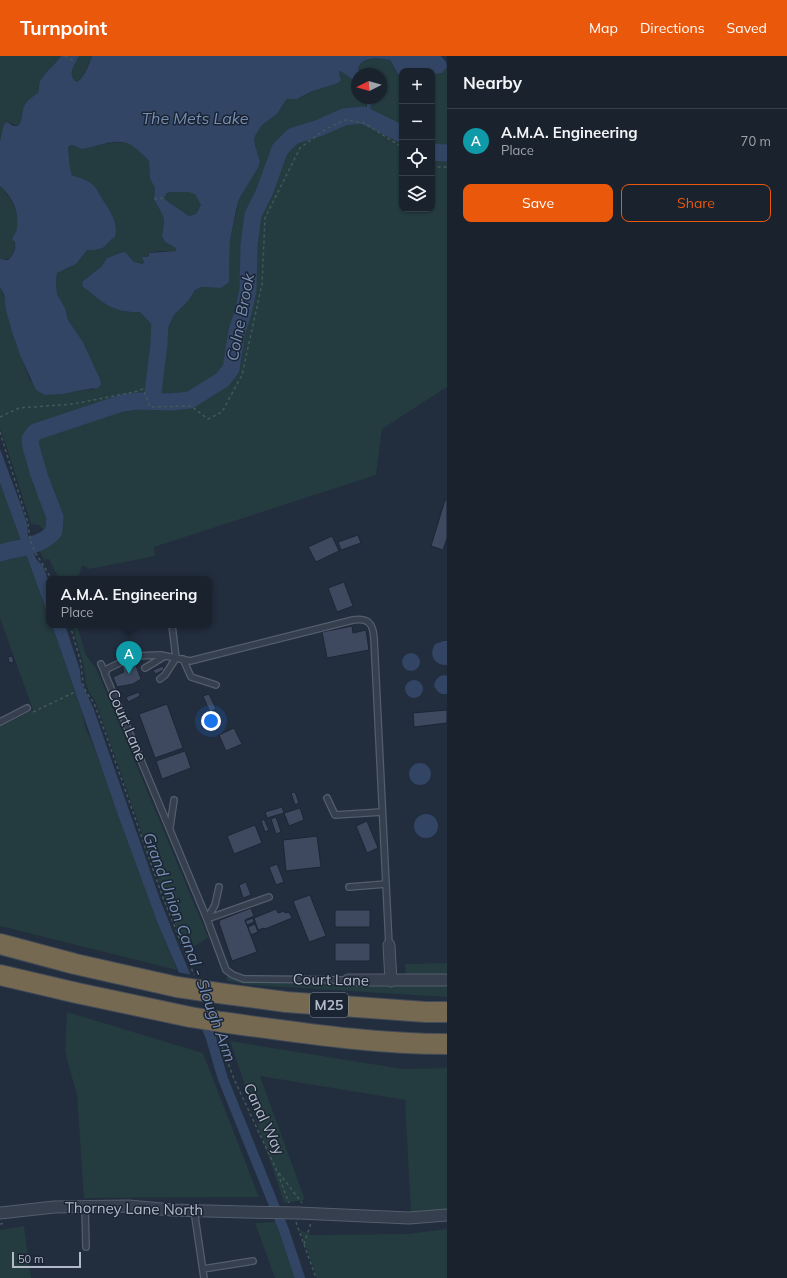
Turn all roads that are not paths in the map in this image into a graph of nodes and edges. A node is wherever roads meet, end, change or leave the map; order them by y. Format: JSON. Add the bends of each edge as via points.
{"nodes":[{"id":1,"x":172,"y":628,"type":"edge"},
{"id":2,"x":165,"y":656,"type":"junction"},
{"id":3,"x":176,"y":658,"type":"junction"},
{"id":4,"x":183,"y":659,"type":"junction"},
{"id":5,"x":101,"y":664,"type":"dead end"},
{"id":6,"x":145,"y":668,"type":"dead end"},
{"id":7,"x":105,"y":673,"type":"junction"},
{"id":8,"x":160,"y":679,"type":"dead end"},
{"id":9,"x":216,"y":685,"type":"dead end"},
{"id":10,"x":27,"y":708,"type":"dead end"},
{"id":11,"x":0,"y":722,"type":"edge"},
{"id":12,"x":327,"y":798,"type":"dead end"},
{"id":13,"x":174,"y":800,"type":"dead end"},
{"id":14,"x":382,"y":812,"type":"junction"},
{"id":15,"x":170,"y":828,"type":"junction"},
{"id":16,"x":386,"y":884,"type":"junction"},
{"id":17,"x":349,"y":886,"type":"dead end"},
{"id":18,"x":219,"y":887,"type":"dead end"},
{"id":19,"x":269,"y":897,"type":"dead end"},
{"id":20,"x":207,"y":919,"type":"junction"},
{"id":21,"x":0,"y":944,"type":"edge"},
{"id":22,"x":389,"y":945,"type":"joint"},
{"id":23,"x":0,"y":975,"type":"edge"},
{"id":24,"x":348,"y":980,"type":"joint"},
{"id":25,"x":391,"y":980,"type":"junction"},
{"id":26,"x":447,"y":980,"type":"edge"},
{"id":27,"x":447,"y":1012,"type":"edge"},
{"id":28,"x":447,"y":1044,"type":"edge"},
{"id":29,"x":85,"y":1206,"type":"junction"},
{"id":30,"x":194,"y":1210,"type":"junction"},
{"id":31,"x":0,"y":1213,"type":"edge"},
{"id":32,"x":447,"y":1215,"type":"edge"},
{"id":33,"x":86,"y":1247,"type":"dead end"},
{"id":34,"x":253,"y":1261,"type":"dead end"},
{"id":35,"x":203,"y":1269,"type":"junction"},
{"id":36,"x":204,"y":1278,"type":"edge"}],
"edges":[{"from":1,"to":3,"type":"lane"},
{"from":2,"to":3,"type":"lane","name":"Court Lane"},
{"from":2,"to":6,"type":"lane"},
{"from":2,"to":7,"type":"lane","name":"Court Lane","via":[[134,656],[108,667]]},
{"from":3,"to":4,"type":"lane","name":"Court Lane"},
{"from":3,"to":8,"type":"lane"},
{"from":4,"to":9,"type":"lane","via":[[191,677]]},
{"from":4,"to":14,"type":"lane","name":"Court Lane","via":[[190,661],[353,620],[367,621],[372,627],[374,638]]},
{"from":5,"to":7,"type":"lane"},
{"from":7,"to":15,"type":"lane","name":"Court Lane"},
{"from":10,"to":11,"type":"lane"},
{"from":12,"to":14,"type":"lane","via":[[335,816]]},
{"from":13,"to":15,"type":"lane"},
{"from":14,"to":16,"type":"lane","name":"Court Lane"},
{"from":15,"to":20,"type":"lane","name":"Court Lane"},
{"from":16,"to":17,"type":"lane"},
{"from":16,"to":22,"type":"lane","name":"Court Lane"},
{"from":18,"to":20,"type":"lane","via":[[215,905]]},
{"from":19,"to":20,"type":"lane"},
{"from":20,"to":24,"type":"lane","name":"Court Lane","via":[[226,970],[236,977]]},
{"from":21,"to":27,"type":"highway","number":"M25","bridge":true,"via":[[177,987],[286,1002]]},
{"from":22,"to":25,"type":"street"},
{"from":23,"to":28,"type":"highway","number":"M25","bridge":true,"via":[[190,1017],[218,1026]]},
{"from":24,"to":25,"type":"street","name":"Court Lane"},
{"from":25,"to":26,"type":"street","name":"Court Lane"},
{"from":29,"to":30,"type":"street","name":"Thorney Lane North"},
{"from":29,"to":31,"type":"street","name":"Thorney Lane North"},
{"from":29,"to":33,"type":"lane"},
{"from":30,"to":32,"type":"street","name":"Thorney Lane North","bridge":true,"via":[[409,1218]]},
{"from":30,"to":35,"type":"lane"},
{"from":34,"to":35,"type":"lane"},
{"from":35,"to":36,"type":"lane"}]}
